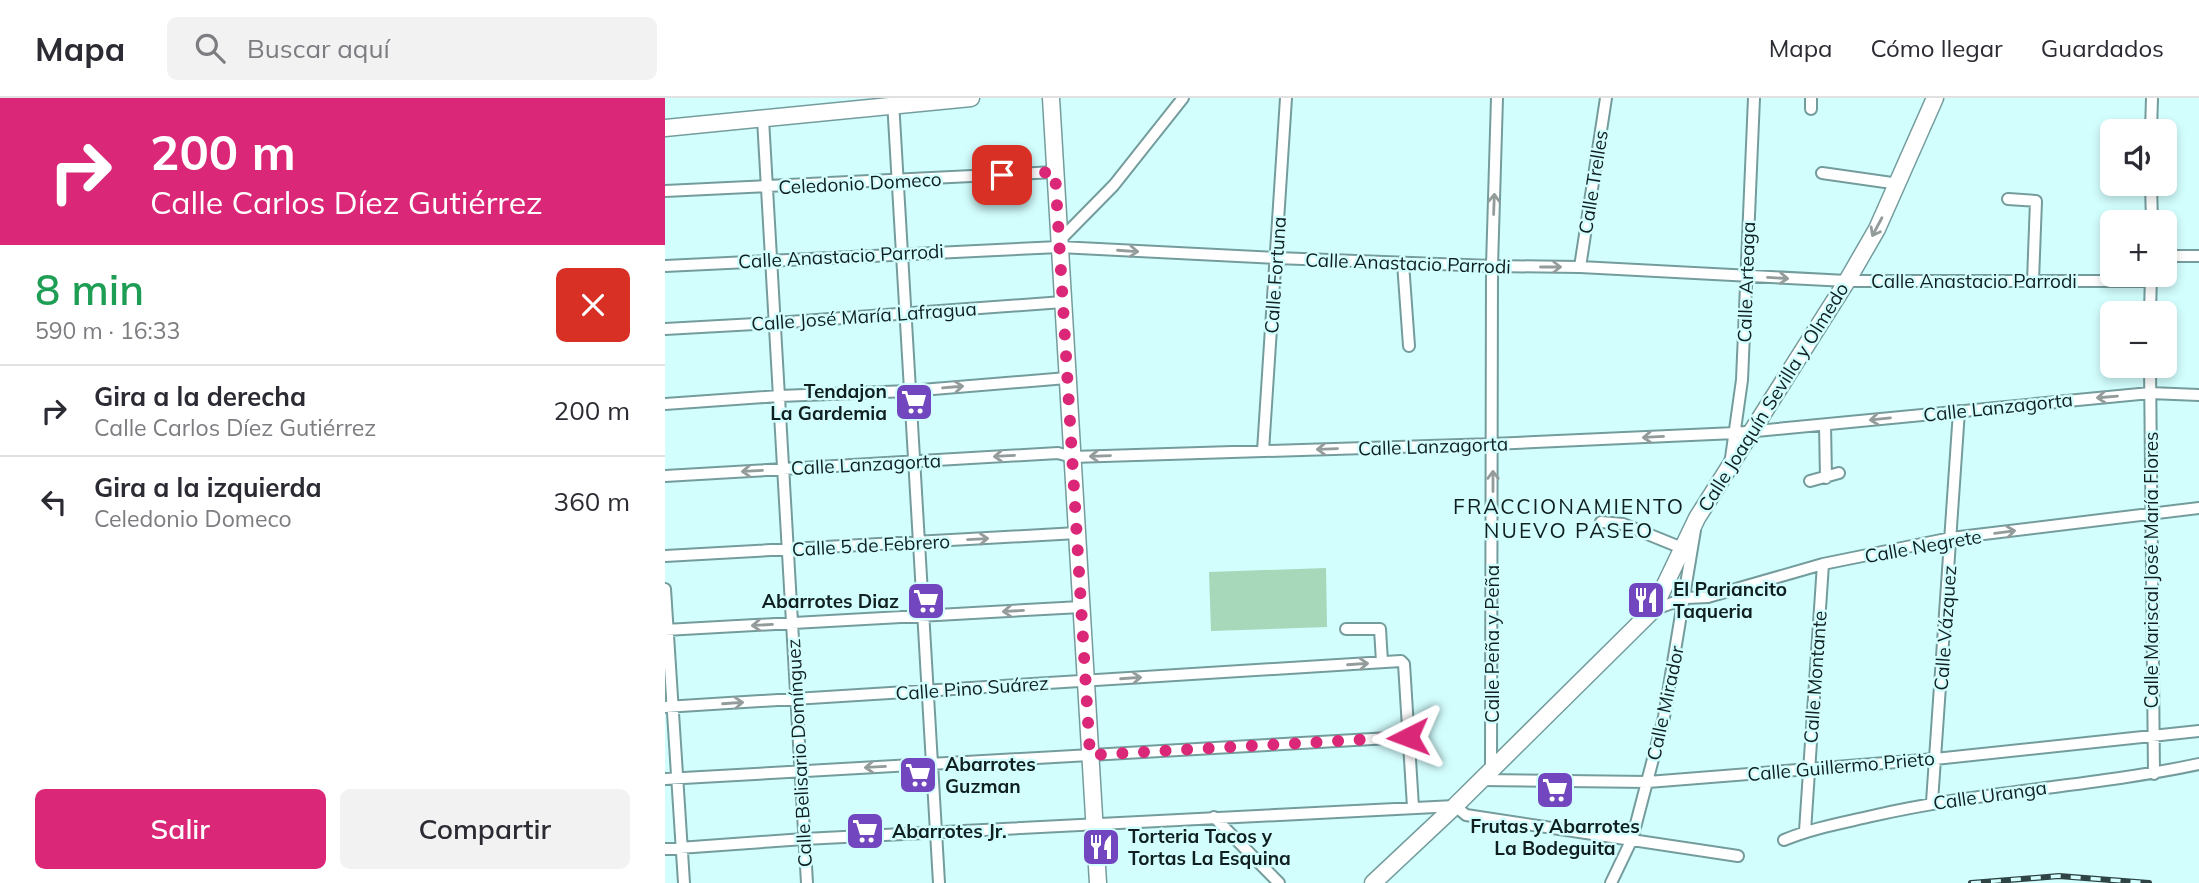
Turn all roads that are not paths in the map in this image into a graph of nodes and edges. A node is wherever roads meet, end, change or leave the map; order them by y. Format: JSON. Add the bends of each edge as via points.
{"nodes":[{"id":1,"x":971,"y":98,"type":"edge"},
{"id":2,"x":1051,"y":98,"type":"edge"},
{"id":3,"x":1183,"y":98,"type":"edge"},
{"id":4,"x":1286,"y":98,"type":"edge"},
{"id":5,"x":1497,"y":98,"type":"edge"},
{"id":6,"x":1606,"y":98,"type":"edge"},
{"id":7,"x":1754,"y":98,"type":"edge"},
{"id":8,"x":1935,"y":98,"type":"edge"},
{"id":9,"x":2152,"y":98,"type":"edge"},
{"id":10,"x":893,"y":101,"type":"edge"},
{"id":11,"x":763,"y":119,"type":"junction"},
{"id":12,"x":2151,"y":119,"type":"edge"},
{"id":13,"x":665,"y":128,"type":"edge"},
{"id":14,"x":1055,"y":172,"type":"junction"},
{"id":15,"x":1822,"y":173,"type":"dead end"},
{"id":16,"x":897,"y":181,"type":"junction"},
{"id":17,"x":1899,"y":184,"type":"junction"},
{"id":18,"x":767,"y":188,"type":"junction"},
{"id":19,"x":665,"y":191,"type":"edge"},
{"id":20,"x":2008,"y":199,"type":"dead end"},
{"id":21,"x":1060,"y":243,"type":"junction"},
{"id":22,"x":901,"y":253,"type":"junction"},
{"id":23,"x":2177,"y":256,"type":"edge"},
{"id":24,"x":2199,"y":256,"type":"edge"},
{"id":25,"x":1276,"y":258,"type":"junction"},
{"id":26,"x":771,"y":260,"type":"junction"},
{"id":27,"x":1403,"y":263,"type":"junction"},
{"id":28,"x":665,"y":265,"type":"edge"},
{"id":29,"x":1492,"y":267,"type":"junction"},
{"id":30,"x":1580,"y":267,"type":"junction"},
{"id":31,"x":1746,"y":276,"type":"junction"},
{"id":32,"x":2100,"y":279,"type":"edge"},
{"id":33,"x":1847,"y":281,"type":"junction"},
{"id":34,"x":2033,"y":281,"type":"junction"},
{"id":35,"x":1063,"y":302,"type":"junction"},
{"id":36,"x":904,"y":314,"type":"junction"},
{"id":37,"x":775,"y":323,"type":"junction"},
{"id":38,"x":665,"y":329,"type":"edge"},
{"id":39,"x":1409,"y":346,"type":"dead end"},
{"id":40,"x":1067,"y":377,"type":"junction"},
{"id":41,"x":2150,"y":378,"type":"edge"},
{"id":42,"x":909,"y":391,"type":"junction"},
{"id":43,"x":2150,"y":393,"type":"junction"},
{"id":44,"x":2199,"y":395,"type":"edge"},
{"id":45,"x":779,"y":396,"type":"junction"},
{"id":46,"x":665,"y":404,"type":"edge"},
{"id":47,"x":1959,"y":411,"type":"junction"},
{"id":48,"x":1825,"y":425,"type":"junction"},
{"id":49,"x":1753,"y":430,"type":"junction"},
{"id":50,"x":1735,"y":433,"type":"junction"},
{"id":51,"x":1493,"y":444,"type":"junction"},
{"id":52,"x":1263,"y":451,"type":"junction"},
{"id":53,"x":1072,"y":457,"type":"junction"},
{"id":54,"x":913,"y":461,"type":"junction"},
{"id":55,"x":1730,"y":465,"type":"junction"},
{"id":56,"x":783,"y":469,"type":"junction"},
{"id":57,"x":1839,"y":473,"type":"dead end"},
{"id":58,"x":665,"y":476,"type":"edge"},
{"id":59,"x":1826,"y":478,"type":"junction"},
{"id":60,"x":1810,"y":481,"type":"dead end"},
{"id":61,"x":2199,"y":508,"type":"edge"},
{"id":62,"x":2152,"y":513,"type":"junction"},
{"id":63,"x":1697,"y":518,"type":"junction"},
{"id":64,"x":1601,"y":522,"type":"dead end"},
{"id":65,"x":1077,"y":533,"type":"junction"},
{"id":66,"x":1951,"y":538,"type":"junction"},
{"id":67,"x":918,"y":542,"type":"junction"},
{"id":68,"x":1682,"y":548,"type":"junction"},
{"id":69,"x":788,"y":550,"type":"junction"},
{"id":70,"x":665,"y":556,"type":"edge"},
{"id":71,"x":1823,"y":564,"type":"junction"},
{"id":72,"x":665,"y":589,"type":"edge"},
{"id":73,"x":1686,"y":598,"type":"junction"},
{"id":74,"x":1081,"y":607,"type":"junction"},
{"id":75,"x":1653,"y":610,"type":"junction"},
{"id":76,"x":923,"y":616,"type":"junction"},
{"id":77,"x":792,"y":623,"type":"junction"},
{"id":78,"x":1346,"y":629,"type":"dead end"},
{"id":79,"x":666,"y":630,"type":"edge"},
{"id":80,"x":1382,"y":662,"type":"junction"},
{"id":81,"x":1086,"y":681,"type":"junction"},
{"id":82,"x":927,"y":691,"type":"junction"},
{"id":83,"x":796,"y":699,"type":"junction"},
{"id":84,"x":669,"y":707,"type":"edge"},
{"id":85,"x":2199,"y":731,"type":"edge"},
{"id":86,"x":1408,"y":737,"type":"junction"},
{"id":87,"x":2152,"y":737,"type":"junction"},
{"id":88,"x":1090,"y":755,"type":"junction"},
{"id":89,"x":1935,"y":759,"type":"junction"},
{"id":90,"x":932,"y":764,"type":"junction"},
{"id":91,"x":2199,"y":764,"type":"edge"},
{"id":92,"x":1809,"y":768,"type":"junction"},
{"id":93,"x":801,"y":772,"type":"junction"},
{"id":94,"x":2154,"y":774,"type":"junction"},
{"id":95,"x":1486,"y":775,"type":"junction"},
{"id":96,"x":671,"y":779,"type":"edge"},
{"id":97,"x":1648,"y":782,"type":"junction"},
{"id":98,"x":1932,"y":802,"type":"junction"},
{"id":99,"x":1455,"y":806,"type":"junction"},
{"id":100,"x":1413,"y":807,"type":"junction"},
{"id":101,"x":1214,"y":817,"type":"junction"},
{"id":102,"x":1094,"y":824,"type":"junction"},
{"id":103,"x":1805,"y":831,"type":"junction"},
{"id":104,"x":936,"y":832,"type":"junction"},
{"id":105,"x":804,"y":839,"type":"junction"},
{"id":106,"x":1632,"y":839,"type":"junction"},
{"id":107,"x":1784,"y":840,"type":"dead end"},
{"id":108,"x":681,"y":848,"type":"junction"},
{"id":109,"x":665,"y":849,"type":"edge"},
{"id":110,"x":1738,"y":856,"type":"dead end"},
{"id":111,"x":684,"y":883,"type":"edge"},
{"id":112,"x":807,"y":883,"type":"edge"},
{"id":113,"x":939,"y":883,"type":"edge"},
{"id":114,"x":1098,"y":883,"type":"edge"},
{"id":115,"x":1279,"y":883,"type":"edge"},
{"id":116,"x":1373,"y":883,"type":"edge"},
{"id":117,"x":1611,"y":883,"type":"edge"}],
"edges":[{"from":1,"to":10,"type":"street"},
{"from":2,"to":14,"type":"street"},
{"from":3,"to":21,"type":"street","via":[[1114,185]]},
{"from":4,"to":25,"type":"street","name":"Calle Fortuna"},
{"from":29,"to":5,"type":"street","name":"Calle Peña y Peña","one_way":true},
{"from":6,"to":30,"type":"street","name":"Calle Trelles"},
{"from":7,"to":31,"type":"street","name":"Calle Arteaga"},
{"from":8,"to":17,"type":"street","name":"Calle Joaquín Sevilla y Olmedo"},
{"from":9,"to":12,"type":"street"},
{"from":10,"to":11,"type":"street"},
{"from":10,"to":16,"type":"street"},
{"from":11,"to":13,"type":"street"},
{"from":11,"to":18,"type":"street","name":"Calle Belisario Domínguez"},
{"from":14,"to":16,"type":"street","name":"Celedonio Domeco"},
{"from":14,"to":21,"type":"street"},
{"from":15,"to":17,"type":"street"},
{"from":16,"to":18,"type":"street","name":"Celedonio Domeco"},
{"from":16,"to":22,"type":"street"},
{"from":17,"to":33,"type":"street","name":"Calle Joaquín Sevilla y Olmedo","one_way":true},
{"from":18,"to":19,"type":"street","name":"Celedonio Domeco"},
{"from":18,"to":26,"type":"street","name":"Calle Belisario Domínguez"},
{"from":20,"to":34,"type":"street","via":[[2036,201]]},
{"from":21,"to":22,"type":"street","name":"Calle Anastacio Parrodi"},
{"from":21,"to":25,"type":"street","name":"Calle Anastacio Parrodi","one_way":true},
{"from":21,"to":35,"type":"street"},
{"from":22,"to":26,"type":"street","name":"Calle Anastacio Parrodi"},
{"from":22,"to":36,"type":"street"},
{"from":23,"to":24,"type":"street"},
{"from":25,"to":27,"type":"street","name":"Calle Anastacio Parrodi"},
{"from":25,"to":52,"type":"street","name":"Calle Fortuna"},
{"from":26,"to":28,"type":"street","name":"Calle Anastacio Parrodi"},
{"from":26,"to":37,"type":"street","name":"Calle Belisario Domínguez"},
{"from":27,"to":29,"type":"street","name":"Calle Anastacio Parrodi"},
{"from":27,"to":39,"type":"street"},
{"from":29,"to":30,"type":"street","name":"Calle Anastacio Parrodi","one_way":true},
{"from":29,"to":51,"type":"street","name":"Calle Peña y Peña"},
{"from":30,"to":31,"type":"street","name":"Calle Anastacio Parrodi"},
{"from":31,"to":33,"type":"street","name":"Calle Anastacio Parrodi","one_way":true},
{"from":31,"to":50,"type":"street","name":"Calle Arteaga"},
{"from":32,"to":34,"type":"street","name":"Calle Anastacio Parrodi"},
{"from":33,"to":34,"type":"street","name":"Calle Anastacio Parrodi"},
{"from":33,"to":49,"type":"street","name":"Calle Joaquín Sevilla y Olmedo"},
{"from":35,"to":36,"type":"street","name":"Calle José María Lafragua"},
{"from":35,"to":40,"type":"street"},
{"from":36,"to":37,"type":"street","name":"Calle José María Lafragua"},
{"from":36,"to":42,"type":"street"},
{"from":37,"to":38,"type":"street","name":"Calle José María Lafragua"},
{"from":37,"to":45,"type":"street","name":"Calle Belisario Domínguez"},
{"from":42,"to":40,"type":"street","one_way":true},
{"from":40,"to":53,"type":"street"},
{"from":41,"to":43,"type":"street","name":"Calle Mariscal José María Flores"},
{"from":42,"to":45,"type":"street"},
{"from":42,"to":54,"type":"street"},
{"from":43,"to":44,"type":"street","name":"Calle Lanzagorta"},
{"from":43,"to":47,"type":"street","name":"Calle Lanzagorta","one_way":true},
{"from":43,"to":62,"type":"street","name":"Calle Mariscal José María Flores"},
{"from":45,"to":46,"type":"street"},
{"from":45,"to":56,"type":"street","name":"Calle Belisario Domínguez"},
{"from":47,"to":48,"type":"street","name":"Calle Lanzagorta","one_way":true},
{"from":47,"to":66,"type":"street","name":"Calle Vázquez"},
{"from":48,"to":49,"type":"street","name":"Calle Lanzagorta"},
{"from":48,"to":59,"type":"street"},
{"from":49,"to":50,"type":"street","name":"Calle Lanzagorta"},
{"from":49,"to":55,"type":"street","name":"Calle Joaquín Sevilla y Olmedo"},
{"from":50,"to":51,"type":"street","name":"Calle Lanzagorta","one_way":true},
{"from":50,"to":55,"type":"street","name":"Calle Arteaga"},
{"from":51,"to":52,"type":"street","name":"Calle Lanzagorta","one_way":true},
{"from":95,"to":51,"type":"street","name":"Calle Peña y Peña","one_way":true},
{"from":52,"to":53,"type":"street","name":"Calle Lanzagorta","one_way":true},
{"from":53,"to":54,"type":"street","name":"Calle Lanzagorta","one_way":true,"via":[[1058,453]]},
{"from":53,"to":65,"type":"street"},
{"from":54,"to":56,"type":"street","name":"Calle Lanzagorta"},
{"from":54,"to":67,"type":"street"},
{"from":55,"to":63,"type":"street","name":"Calle Joaquín Sevilla y Olmedo"},
{"from":56,"to":58,"type":"street","name":"Calle Lanzagorta","one_way":true},
{"from":56,"to":69,"type":"street","name":"Calle Belisario Domínguez"},
{"from":57,"to":59,"type":"street"},
{"from":59,"to":60,"type":"street"},
{"from":61,"to":62,"type":"street","name":"Calle Negrete"},
{"from":66,"to":62,"type":"street","name":"Calle Negrete","one_way":true},
{"from":62,"to":87,"type":"street","name":"Calle Mariscal José María Flores"},
{"from":63,"to":68,"type":"street","name":"Calle Joaquín Sevilla y Olmedo"},
{"from":63,"to":73,"type":"street","name":"Calle Mirador"},
{"from":64,"to":68,"type":"street","via":[[1623,524]]},
{"from":67,"to":65,"type":"street","name":"Calle 5 de Febrero","one_way":true},
{"from":65,"to":74,"type":"street"},
{"from":66,"to":71,"type":"street","name":"Calle Negrete"},
{"from":66,"to":89,"type":"street","name":"Calle Vázquez"},
{"from":67,"to":69,"type":"street","name":"Calle 5 de Febrero"},
{"from":67,"to":76,"type":"street"},
{"from":68,"to":75,"type":"street","name":"Calle Joaquín Sevilla y Olmedo"},
{"from":69,"to":70,"type":"street","name":"Calle 5 de Febrero"},
{"from":69,"to":77,"type":"street","name":"Calle Belisario Domínguez"},
{"from":71,"to":73,"type":"street","name":"Calle Negrete","via":[[1708,597]]},
{"from":71,"to":92,"type":"street","name":"Calle Montante"},
{"from":72,"to":79,"type":"street"},
{"from":73,"to":75,"type":"street","name":"Calle Negrete"},
{"from":73,"to":97,"type":"street","name":"Calle Mirador"},
{"from":74,"to":76,"type":"street","one_way":true},
{"from":74,"to":81,"type":"street"},
{"from":75,"to":95,"type":"street","name":"Calle Joaquín Sevilla y Olmedo"},
{"from":76,"to":77,"type":"street"},
{"from":76,"to":82,"type":"street"},
{"from":77,"to":79,"type":"street","one_way":true},
{"from":77,"to":83,"type":"street","name":"Calle Belisario Domínguez"},
{"from":78,"to":80,"type":"street","via":[[1381,629]]},
{"from":79,"to":84,"type":"street"},
{"from":81,"to":80,"type":"street","name":"Calle Pino Suárez","one_way":true},
{"from":80,"to":86,"type":"street","name":"Calle Pino Suárez","via":[[1404,664]]},
{"from":81,"to":82,"type":"street","name":"Calle Pino Suárez"},
{"from":81,"to":88,"type":"street"},
{"from":82,"to":83,"type":"street","name":"Calle Pino Suárez"},
{"from":82,"to":90,"type":"street"},
{"from":84,"to":83,"type":"street","name":"Calle Pino Suárez","one_way":true},
{"from":83,"to":93,"type":"street","name":"Calle Belisario Domínguez"},
{"from":84,"to":96,"type":"street"},
{"from":85,"to":87,"type":"street","name":"Calle Guillermo Prieto"},
{"from":86,"to":88,"type":"street"},
{"from":86,"to":100,"type":"street"},
{"from":87,"to":89,"type":"street","name":"Calle Guillermo Prieto"},
{"from":87,"to":94,"type":"street","name":"Calle Mariscal José María Flores"},
{"from":88,"to":90,"type":"street"},
{"from":88,"to":102,"type":"street"},
{"from":89,"to":92,"type":"street","name":"Calle Guillermo Prieto"},
{"from":89,"to":98,"type":"street","name":"Calle Vázquez"},
{"from":90,"to":93,"type":"street","one_way":true},
{"from":90,"to":104,"type":"street"},
{"from":91,"to":94,"type":"street","name":"Calle Uranga"},
{"from":92,"to":97,"type":"street","name":"Calle Guillermo Prieto"},
{"from":92,"to":103,"type":"street","name":"Calle Montante"},
{"from":93,"to":96,"type":"street"},
{"from":93,"to":105,"type":"street","name":"Calle Belisario Domínguez"},
{"from":94,"to":98,"type":"street","name":"Calle Uranga"},
{"from":95,"to":97,"type":"street","name":"Calle Guillermo Prieto"},
{"from":95,"to":99,"type":"street","name":"Calle Joaquín Sevilla y Olmedo"},
{"from":96,"to":108,"type":"street"},
{"from":97,"to":106,"type":"street","name":"Calle Mirador"},
{"from":98,"to":103,"type":"street","name":"Calle Uranga"},
{"from":99,"to":100,"type":"street"},
{"from":99,"to":106,"type":"street","via":[[1465,815]]},
{"from":99,"to":116,"type":"street","name":"Calle Joaquín Sevilla y Olmedo"},
{"from":100,"to":101,"type":"street"},
{"from":101,"to":102,"type":"street"},
{"from":101,"to":115,"type":"street"},
{"from":102,"to":104,"type":"street"},
{"from":102,"to":114,"type":"street"},
{"from":103,"to":107,"type":"street","name":"Calle Uranga"},
{"from":104,"to":105,"type":"street"},
{"from":104,"to":113,"type":"street"},
{"from":105,"to":108,"type":"street"},
{"from":105,"to":112,"type":"street","name":"Calle Belisario Domínguez"},
{"from":106,"to":110,"type":"street"},
{"from":106,"to":117,"type":"street","name":"Calle Mirador"},
{"from":108,"to":109,"type":"street"},
{"from":108,"to":111,"type":"street"}]}
